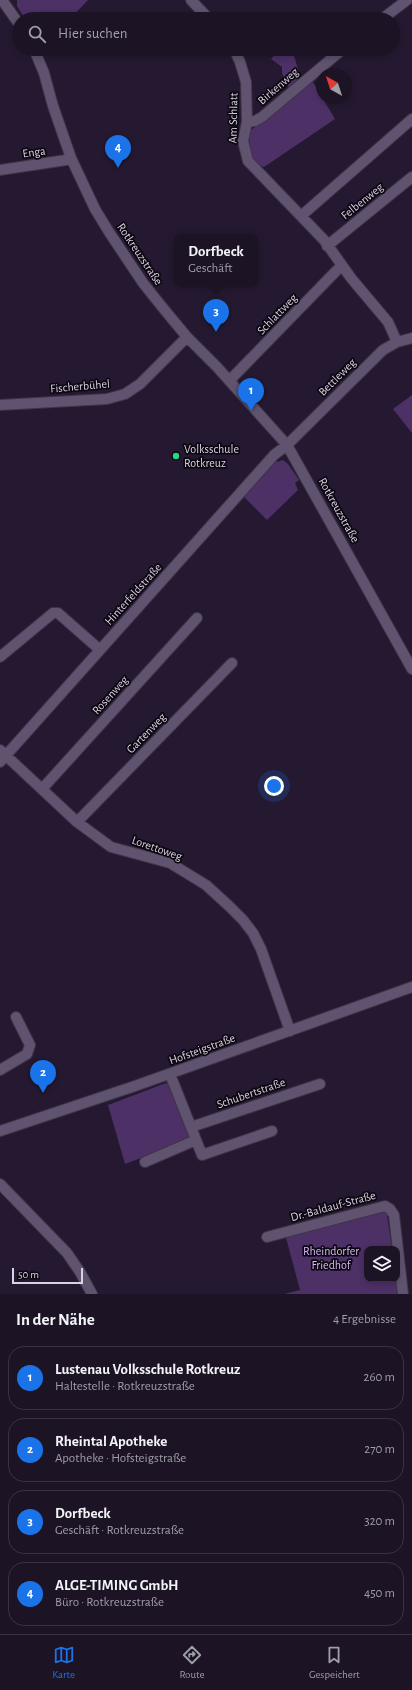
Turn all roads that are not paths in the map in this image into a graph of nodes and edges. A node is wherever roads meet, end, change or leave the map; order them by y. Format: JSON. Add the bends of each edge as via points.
{"nodes":[{"id":1,"x":191,"y":0,"type":"edge"},
{"id":2,"x":407,"y":0,"type":"edge"},
{"id":3,"x":6,"y":1,"type":"edge"},
{"id":4,"x":12,"y":12,"type":"edge"},
{"id":5,"x":202,"y":12,"type":"edge"},
{"id":6,"x":391,"y":12,"type":"edge"},
{"id":7,"x":37,"y":56,"type":"edge"},
{"id":8,"x":237,"y":56,"type":"edge"},
{"id":9,"x":335,"y":56,"type":"edge"},
{"id":10,"x":412,"y":119,"type":"edge"},
{"id":11,"x":247,"y":122,"type":"junction"},
{"id":12,"x":71,"y":158,"type":"junction"},
{"id":13,"x":0,"y":170,"type":"edge"},
{"id":14,"x":412,"y":177,"type":"edge"},
{"id":15,"x":301,"y":216,"type":"junction"},
{"id":16,"x":327,"y":246,"type":"junction"},
{"id":17,"x":342,"y":265,"type":"junction"},
{"id":18,"x":188,"y":337,"type":"junction"},
{"id":19,"x":412,"y":338,"type":"edge"},
{"id":20,"x":397,"y":342,"type":"junction"},
{"id":21,"x":230,"y":380,"type":"junction"},
{"id":22,"x":0,"y":405,"type":"edge"},
{"id":23,"x":287,"y":445,"type":"junction"},
{"id":24,"x":197,"y":618,"type":"dead end"},
{"id":25,"x":99,"y":649,"type":"junction"},
{"id":26,"x":0,"y":657,"type":"edge"},
{"id":27,"x":232,"y":662,"type":"dead end"},
{"id":28,"x":412,"y":669,"type":"edge"},
{"id":29,"x":2,"y":756,"type":"edge"},
{"id":30,"x":42,"y":790,"type":"junction"},
{"id":31,"x":77,"y":822,"type":"junction"},
{"id":32,"x":412,"y":987,"type":"edge"},
{"id":33,"x":16,"y":1017,"type":"dead end"},
{"id":34,"x":290,"y":1031,"type":"junction"},
{"id":35,"x":0,"y":1070,"type":"edge"},
{"id":36,"x":170,"y":1074,"type":"junction"},
{"id":37,"x":320,"y":1084,"type":"dead end"},
{"id":38,"x":191,"y":1127,"type":"junction"},
{"id":39,"x":272,"y":1131,"type":"dead end"},
{"id":40,"x":0,"y":1132,"type":"edge"},
{"id":41,"x":196,"y":1140,"type":"junction"},
{"id":42,"x":144,"y":1162,"type":"dead end"},
{"id":43,"x":0,"y":1184,"type":"edge"},
{"id":44,"x":268,"y":1237,"type":"dead end"},
{"id":45,"x":92,"y":1294,"type":"edge"},
{"id":46,"x":403,"y":1294,"type":"edge"}],
"edges":[{"from":1,"to":5,"type":"street"},
{"from":2,"to":6,"type":"street"},
{"from":3,"to":4,"type":"street"},
{"from":7,"to":12,"type":"street","name":"Rotkreuzstraße"},
{"from":8,"to":11,"type":"street","name":"Am Schlatt","via":[[246,82]]},
{"from":9,"to":11,"type":"street","name":"Birkenweg","via":[[262,117]]},
{"from":10,"to":15,"type":"street"},
{"from":11,"to":15,"type":"street","name":"Am Schlatt","via":[[243,141],[248,161]]},
{"from":12,"to":13,"type":"street","name":"Enga"},
{"from":12,"to":18,"type":"street","name":"Rotkreuzstraße","via":[[95,209],[125,257],[146,288]]},
{"from":14,"to":16,"type":"street","name":"Felbenweg"},
{"from":15,"to":16,"type":"street","name":"Am Schlatt"},
{"from":16,"to":17,"type":"street","name":"Am Schlatt"},
{"from":17,"to":20,"type":"street","name":"Am Schlatt","via":[[388,322]]},
{"from":17,"to":21,"type":"street","name":"Schlattweg"},
{"from":18,"to":21,"type":"street","name":"Rotkreuzstraße"},
{"from":18,"to":22,"type":"street","name":"Fischerbühel","via":[[140,384],[124,394],[107,398]]},
{"from":19,"to":20,"type":"street","name":"Bettleweg"},
{"from":20,"to":23,"type":"street","name":"Bettleweg","via":[[383,350]]},
{"from":21,"to":23,"type":"street","name":"Rotkreuzstraße"},
{"from":23,"to":25,"type":"street","name":"Hinterfeldstraße","via":[[274,455]]},
{"from":23,"to":28,"type":"street","name":"Rotkreuzstraße"},
{"from":24,"to":30,"type":"street","name":"Rosenweg"},
{"from":25,"to":26,"type":"street","via":[[58,613],[53,613]]},
{"from":25,"to":29,"type":"street","name":"Hinterfeldstraße"},
{"from":27,"to":31,"type":"street","name":"Gartenweg"},
{"from":29,"to":30,"type":"street","name":"Lorettoweg"},
{"from":30,"to":31,"type":"street","name":"Lorettoweg"},
{"from":31,"to":34,"type":"street","name":"Lorettoweg","via":[[111,847],[176,866],[206,885],[229,906],[253,933],[261,949]]},
{"from":32,"to":34,"type":"street","name":"Hofsteigstraße"},
{"from":33,"to":35,"type":"street","via":[[30,1045],[28,1054]]},
{"from":34,"to":36,"type":"street","name":"Hofsteigstraße"},
{"from":36,"to":38,"type":"street"},
{"from":36,"to":40,"type":"street","name":"Hofsteigstraße"},
{"from":37,"to":38,"type":"street","name":"Schubertstraße"},
{"from":38,"to":41,"type":"street"},
{"from":39,"to":41,"type":"street","via":[[202,1155]]},
{"from":41,"to":42,"type":"street"},
{"from":43,"to":45,"type":"street","via":[[67,1253]]},
{"from":44,"to":46,"type":"street","name":"Dr.-Baldauf-Straße","via":[[385,1206],[394,1215]]}]}
